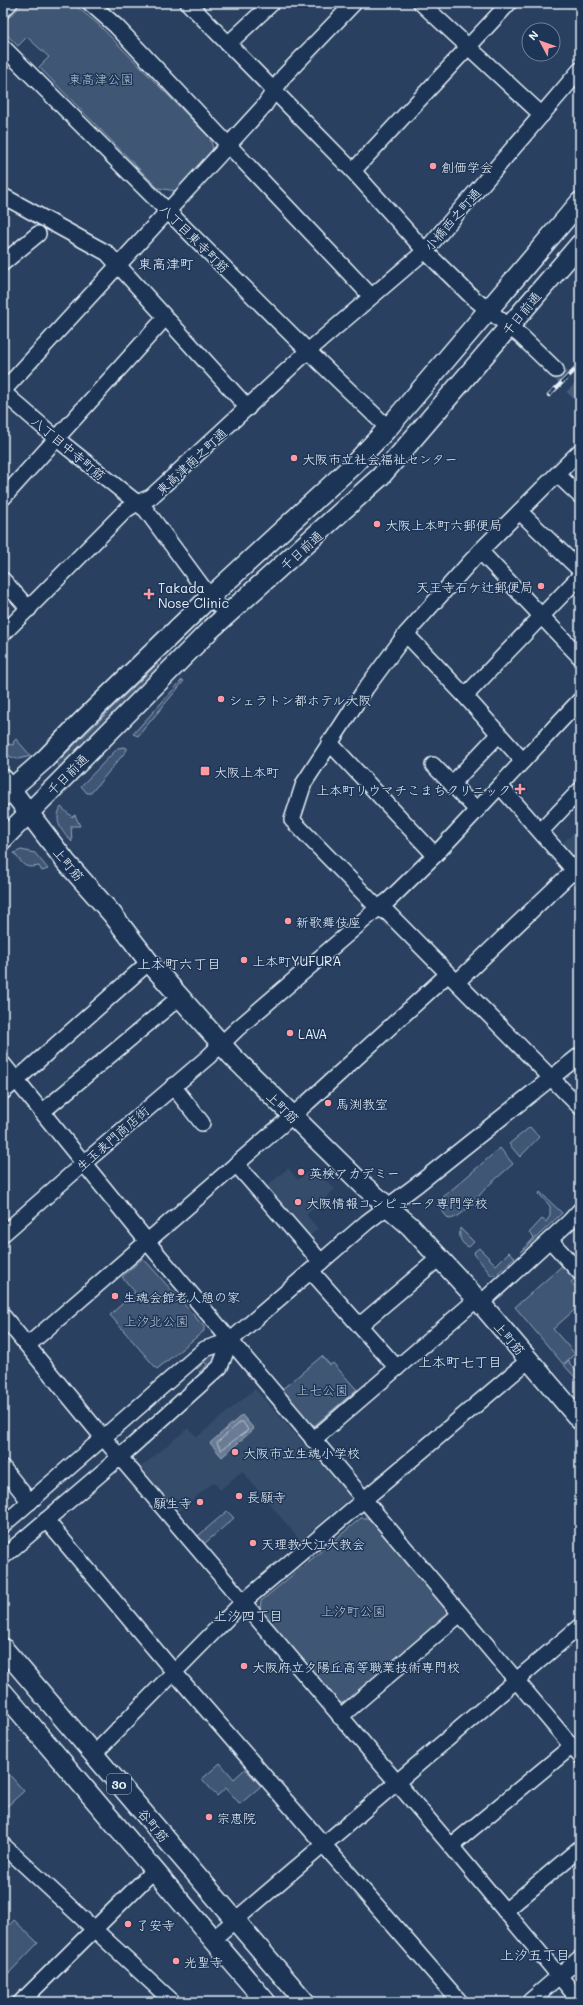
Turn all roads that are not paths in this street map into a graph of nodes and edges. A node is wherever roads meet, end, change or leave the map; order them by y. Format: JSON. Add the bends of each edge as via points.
{"nodes":[{"id":1,"x":10,"y":3,"type":"edge"},
{"id":2,"x":90,"y":3,"type":"edge"},
{"id":3,"x":188,"y":3,"type":"edge"},
{"id":4,"x":256,"y":3,"type":"edge"},
{"id":5,"x":272,"y":3,"type":"edge"},
{"id":6,"x":354,"y":3,"type":"edge"},
{"id":7,"x":421,"y":3,"type":"edge"},
{"id":8,"x":509,"y":3,"type":"edge"},
{"id":9,"x":3,"y":10,"type":"edge"},
{"id":10,"x":228,"y":44,"type":"junction"},
{"id":11,"x":3,"y":47,"type":"edge"},
{"id":12,"x":468,"y":47,"type":"junction"},
{"id":13,"x":580,"y":70,"type":"edge"},
{"id":14,"x":274,"y":90,"type":"junction"},
{"id":15,"x":542,"y":115,"type":"junction"},
{"id":16,"x":229,"y":145,"type":"junction"},
{"id":17,"x":353,"y":171,"type":"junction"},
{"id":18,"x":3,"y":196,"type":"edge"},
{"id":19,"x":580,"y":202,"type":"edge"},
{"id":20,"x":169,"y":212,"type":"junction"},
{"id":21,"x":44,"y":228,"type":"junction"},
{"id":22,"x":580,"y":244,"type":"edge"},
{"id":23,"x":425,"y":251,"type":"junction"},
{"id":24,"x":3,"y":263,"type":"edge"},
{"id":25,"x":119,"y":264,"type":"junction"},
{"id":26,"x":371,"y":296,"type":"junction"},
{"id":27,"x":488,"y":310,"type":"junction"},
{"id":28,"x":165,"y":318,"type":"junction"},
{"id":29,"x":509,"y":327,"type":"junction"},
{"id":30,"x":308,"y":351,"type":"junction"},
{"id":31,"x":556,"y":370,"type":"tunnel mouth"},
{"id":32,"x":3,"y":392,"type":"edge"},
{"id":33,"x":248,"y":408,"type":"junction"},
{"id":34,"x":388,"y":428,"type":"junction"},
{"id":35,"x":57,"y":439,"type":"junction"},
{"id":36,"x":580,"y":451,"type":"edge"},
{"id":37,"x":558,"y":475,"type":"junction"},
{"id":38,"x":580,"y":496,"type":"edge"},
{"id":39,"x":3,"y":498,"type":"edge"},
{"id":40,"x":137,"y":503,"type":"junction"},
{"id":41,"x":520,"y":512,"type":"junction"},
{"id":42,"x":480,"y":551,"type":"junction"},
{"id":43,"x":580,"y":570,"type":"edge"},
{"id":44,"x":580,"y":576,"type":"edge"},
{"id":45,"x":3,"y":580,"type":"edge"},
{"id":46,"x":210,"y":597,"type":"junction"},
{"id":47,"x":29,"y":609,"type":"junction"},
{"id":48,"x":228,"y":615,"type":"junction"},
{"id":49,"x":541,"y":617,"type":"junction"},
{"id":50,"x":3,"y":634,"type":"edge"},
{"id":51,"x":406,"y":634,"type":"junction"},
{"id":52,"x":580,"y":657,"type":"edge"},
{"id":53,"x":465,"y":696,"type":"junction"},
{"id":54,"x":580,"y":700,"type":"edge"},
{"id":55,"x":498,"y":735,"type":"junction"},
{"id":56,"x":329,"y":742,"type":"junction"},
{"id":57,"x":523,"y":761,"type":"junction"},
{"id":58,"x":433,"y":765,"type":"dead end"},
{"id":59,"x":452,"y":784,"type":"junction"},
{"id":60,"x":500,"y":786,"type":"junction"},
{"id":61,"x":6,"y":788,"type":"edge"},
{"id":62,"x":580,"y":790,"type":"edge"},
{"id":63,"x":477,"y":810,"type":"junction"},
{"id":64,"x":29,"y":813,"type":"junction"},
{"id":65,"x":541,"y":831,"type":"junction"},
{"id":66,"x":3,"y":839,"type":"edge"},
{"id":67,"x":435,"y":855,"type":"junction"},
{"id":68,"x":577,"y":873,"type":"edge"},
{"id":69,"x":378,"y":908,"type":"junction"},
{"id":70,"x":149,"y":962,"type":"junction"},
{"id":71,"x":453,"y":978,"type":"junction"},
{"id":72,"x":181,"y":996,"type":"junction"},
{"id":73,"x":222,"y":1044,"type":"junction"},
{"id":74,"x":580,"y":1055,"type":"edge"},
{"id":75,"x":3,"y":1064,"type":"edge"},
{"id":76,"x":552,"y":1077,"type":"junction"},
{"id":77,"x":16,"y":1080,"type":"junction"},
{"id":78,"x":173,"y":1086,"type":"junction"},
{"id":79,"x":3,"y":1092,"type":"edge"},
{"id":80,"x":580,"y":1107,"type":"edge"},
{"id":81,"x":42,"y":1112,"type":"junction"},
{"id":82,"x":292,"y":1115,"type":"junction"},
{"id":83,"x":202,"y":1124,"type":"dead end"},
{"id":84,"x":84,"y":1163,"type":"junction"},
{"id":85,"x":236,"y":1164,"type":"junction"},
{"id":86,"x":388,"y":1206,"type":"junction"},
{"id":87,"x":580,"y":1210,"type":"edge"},
{"id":88,"x":3,"y":1234,"type":"edge"},
{"id":89,"x":550,"y":1240,"type":"junction"},
{"id":90,"x":147,"y":1242,"type":"junction"},
{"id":91,"x":439,"y":1258,"type":"junction"},
{"id":92,"x":316,"y":1266,"type":"junction"},
{"id":93,"x":580,"y":1273,"type":"edge"},
{"id":94,"x":479,"y":1301,"type":"junction"},
{"id":95,"x":3,"y":1316,"type":"edge"},
{"id":96,"x":360,"y":1325,"type":"junction"},
{"id":97,"x":230,"y":1341,"type":"junction"},
{"id":98,"x":28,"y":1345,"type":"junction"},
{"id":99,"x":529,"y":1360,"type":"junction"},
{"id":100,"x":397,"y":1368,"type":"junction"},
{"id":101,"x":580,"y":1420,"type":"edge"},
{"id":102,"x":104,"y":1438,"type":"junction"},
{"id":103,"x":313,"y":1440,"type":"junction"},
{"id":104,"x":120,"y":1457,"type":"junction"},
{"id":105,"x":3,"y":1468,"type":"edge"},
{"id":106,"x":364,"y":1501,"type":"junction"},
{"id":107,"x":30,"y":1502,"type":"junction"},
{"id":108,"x":46,"y":1520,"type":"junction"},
{"id":109,"x":3,"y":1525,"type":"edge"},
{"id":110,"x":3,"y":1556,"type":"edge"},
{"id":111,"x":243,"y":1602,"type":"junction"},
{"id":112,"x":460,"y":1614,"type":"junction"},
{"id":113,"x":580,"y":1626,"type":"edge"},
{"id":114,"x":3,"y":1648,"type":"edge"},
{"id":115,"x":174,"y":1672,"type":"junction"},
{"id":116,"x":516,"y":1680,"type":"junction"},
{"id":117,"x":3,"y":1692,"type":"edge"},
{"id":118,"x":340,"y":1717,"type":"junction"},
{"id":119,"x":576,"y":1751,"type":"edge"},
{"id":120,"x":94,"y":1754,"type":"junction"},
{"id":121,"x":396,"y":1783,"type":"junction"},
{"id":122,"x":324,"y":1844,"type":"junction"},
{"id":123,"x":3,"y":1845,"type":"edge"},
{"id":124,"x":451,"y":1846,"type":"junction"},
{"id":125,"x":580,"y":1848,"type":"edge"},
{"id":126,"x":154,"y":1870,"type":"junction"},
{"id":127,"x":505,"y":1911,"type":"junction"},
{"id":128,"x":236,"y":1920,"type":"junction"},
{"id":129,"x":94,"y":1929,"type":"junction"},
{"id":130,"x":213,"y":1940,"type":"junction"},
{"id":131,"x":580,"y":1958,"type":"edge"},
{"id":132,"x":559,"y":1976,"type":"junction"},
{"id":133,"x":580,"y":2001,"type":"edge"},
{"id":134,"x":21,"y":2002,"type":"edge"},
{"id":135,"x":173,"y":2002,"type":"edge"},
{"id":136,"x":266,"y":2002,"type":"edge"},
{"id":137,"x":305,"y":2002,"type":"edge"},
{"id":138,"x":460,"y":2002,"type":"edge"},
{"id":139,"x":529,"y":2002,"type":"edge"}],
"edges":[{"from":1,"to":9,"type":"street"},
{"from":2,"to":16,"type":"street","via":[[116,26]]},
{"from":3,"to":10,"type":"street"},
{"from":4,"to":10,"type":"street"},
{"from":5,"to":10,"type":"street"},
{"from":6,"to":14,"type":"street","via":[[284,76]]},
{"from":7,"to":12,"type":"street"},
{"from":8,"to":12,"type":"street"},
{"from":10,"to":14,"type":"street"},
{"from":11,"to":20,"type":"street","name":"八丁目東寺町筋"},
{"from":12,"to":15,"type":"street"},
{"from":12,"to":17,"type":"street"},
{"from":13,"to":15,"type":"street","name":"小橋西之町通"},
{"from":14,"to":16,"type":"street","via":[[264,106]]},
{"from":14,"to":17,"type":"street"},
{"from":15,"to":23,"type":"street","name":"小橋西之町通"},
{"from":16,"to":20,"type":"street"},
{"from":16,"to":26,"type":"street"},
{"from":17,"to":23,"type":"street"},
{"from":18,"to":21,"type":"street"},
{"from":19,"to":27,"type":"main road","name":"千日前通"},
{"from":20,"to":25,"type":"street"},
{"from":20,"to":30,"type":"street","name":"八丁目東寺町筋"},
{"from":21,"to":24,"type":"street"},
{"from":21,"to":25,"type":"street","via":[[107,253]]},
{"from":22,"to":29,"type":"main road","name":"千日前通"},
{"from":23,"to":26,"type":"street","name":"小橋西之町通"},
{"from":23,"to":27,"type":"street"},
{"from":25,"to":28,"type":"street"},
{"from":25,"to":32,"type":"street"},
{"from":26,"to":30,"type":"street","name":"小橋西之町通"},
{"from":27,"to":29,"type":"street"},
{"from":27,"to":34,"type":"main road","name":"千日前通"},
{"from":28,"to":33,"type":"street"},
{"from":28,"to":35,"type":"street"},
{"from":29,"to":31,"type":"street"},
{"from":29,"to":48,"type":"main road","name":"千日前通","via":[[381,476]]},
{"from":30,"to":33,"type":"street","name":"東高津南之町通"},
{"from":30,"to":34,"type":"street","name":"八丁目東寺町筋"},
{"from":32,"to":35,"type":"street","name":"八丁目中寺町筋"},
{"from":33,"to":40,"type":"street","name":"東高津南之町通","via":[[151,497]]},
{"from":34,"to":46,"type":"main road","name":"千日前通","via":[[354,464]]},
{"from":35,"to":39,"type":"street"},
{"from":35,"to":40,"type":"street","name":"八丁目中寺町筋"},
{"from":36,"to":37,"type":"street"},
{"from":37,"to":38,"type":"street"},
{"from":37,"to":41,"type":"street"},
{"from":40,"to":46,"type":"street","name":"八丁目中寺町筋","via":[[146,510]]},
{"from":40,"to":47,"type":"street","name":"東高津南之町通","via":[[126,510]]},
{"from":41,"to":42,"type":"street"},
{"from":41,"to":43,"type":"street"},
{"from":42,"to":49,"type":"street"},
{"from":42,"to":51,"type":"street"},
{"from":44,"to":49,"type":"street"},
{"from":45,"to":47,"type":"street"},
{"from":46,"to":48,"type":"street","name":"八丁目中寺町筋"},
{"from":46,"to":61,"type":"main road","name":"千日前通","via":[[44,760]]},
{"from":47,"to":50,"type":"street","name":"東高津南之町通"},
{"from":48,"to":64,"type":"main road","name":"千日前通","via":[[209,631]]},
{"from":49,"to":52,"type":"street"},
{"from":49,"to":53,"type":"street"},
{"from":51,"to":53,"type":"street"},
{"from":51,"to":56,"type":"street"},
{"from":53,"to":55,"type":"street"},
{"from":54,"to":57,"type":"street","name":"生玉表門商店街"},
{"from":55,"to":57,"type":"street"},
{"from":55,"to":59,"type":"street"},
{"from":56,"to":67,"type":"street"},
{"from":56,"to":69,"type":"street","via":[[304,783],[292,820]]},
{"from":57,"to":60,"type":"street","name":"生玉表門商店街"},
{"from":58,"to":59,"type":"street"},
{"from":59,"to":63,"type":"street"},
{"from":60,"to":63,"type":"street","name":"生玉表門商店街"},
{"from":60,"to":65,"type":"street"},
{"from":61,"to":64,"type":"main road","name":"上町筋"},
{"from":62,"to":65,"type":"street"},
{"from":63,"to":67,"type":"street","name":"生玉表門商店街"},
{"from":64,"to":66,"type":"main road","name":"千日前通"},
{"from":64,"to":70,"type":"main road","name":"上町筋"},
{"from":65,"to":68,"type":"street"},
{"from":67,"to":69,"type":"street","name":"生玉表門商店街"},
{"from":68,"to":71,"type":"street"},
{"from":69,"to":71,"type":"street","via":[[388,913]]},
{"from":69,"to":73,"type":"street","name":"生玉表門商店街"},
{"from":70,"to":72,"type":"main road","name":"上町筋"},
{"from":70,"to":77,"type":"street"},
{"from":71,"to":76,"type":"street"},
{"from":71,"to":82,"type":"street"},
{"from":72,"to":73,"type":"main road","name":"上町筋"},
{"from":72,"to":81,"type":"street"},
{"from":73,"to":78,"type":"street","name":"生玉表門商店街"},
{"from":73,"to":82,"type":"main road","name":"上町筋"},
{"from":74,"to":76,"type":"street"},
{"from":75,"to":77,"type":"street"},
{"from":76,"to":80,"type":"street"},
{"from":76,"to":86,"type":"street"},
{"from":77,"to":79,"type":"street"},
{"from":77,"to":81,"type":"street"},
{"from":78,"to":83,"type":"street"},
{"from":78,"to":84,"type":"street","name":"生玉表門商店街"},
{"from":81,"to":84,"type":"street"},
{"from":82,"to":85,"type":"street"},
{"from":82,"to":86,"type":"main road","name":"上町筋"},
{"from":84,"to":88,"type":"street","name":"生玉表門商店街"},
{"from":84,"to":90,"type":"street"},
{"from":85,"to":90,"type":"street"},
{"from":85,"to":92,"type":"street"},
{"from":86,"to":91,"type":"main road","name":"上町筋"},
{"from":86,"to":92,"type":"street"},
{"from":87,"to":89,"type":"street"},
{"from":89,"to":93,"type":"street"},
{"from":89,"to":94,"type":"street"},
{"from":90,"to":97,"type":"street"},
{"from":90,"to":98,"type":"street"},
{"from":91,"to":94,"type":"main road","name":"上町筋"},
{"from":91,"to":96,"type":"street"},
{"from":92,"to":96,"type":"street"},
{"from":92,"to":97,"type":"street"},
{"from":94,"to":99,"type":"main road","name":"上町筋"},
{"from":94,"to":100,"type":"street"},
{"from":95,"to":98,"type":"street"},
{"from":96,"to":100,"type":"street"},
{"from":97,"to":102,"type":"street","via":[[205,1349]]},
{"from":97,"to":103,"type":"street"},
{"from":97,"to":104,"type":"street","via":[[220,1367]]},
{"from":98,"to":102,"type":"street"},
{"from":99,"to":101,"type":"main road","name":"上町筋"},
{"from":99,"to":106,"type":"street"},
{"from":100,"to":103,"type":"street"},
{"from":102,"to":104,"type":"street"},
{"from":102,"to":107,"type":"street"},
{"from":103,"to":106,"type":"street"},
{"from":104,"to":108,"type":"street"},
{"from":104,"to":111,"type":"street"},
{"from":105,"to":107,"type":"street"},
{"from":106,"to":111,"type":"street"},
{"from":106,"to":112,"type":"street"},
{"from":107,"to":109,"type":"street"},
{"from":108,"to":110,"type":"street"},
{"from":108,"to":115,"type":"street"},
{"from":111,"to":115,"type":"street"},
{"from":111,"to":118,"type":"street"},
{"from":112,"to":116,"type":"street"},
{"from":112,"to":118,"type":"street"},
{"from":113,"to":116,"type":"street"},
{"from":114,"to":120,"type":"main road","name":"谷町筋","number":"30"},
{"from":115,"to":120,"type":"street"},
{"from":115,"to":122,"type":"street"},
{"from":116,"to":119,"type":"street"},
{"from":116,"to":121,"type":"street"},
{"from":117,"to":126,"type":"main road","number":"30"},
{"from":118,"to":121,"type":"street"},
{"from":119,"to":124,"type":"street"},
{"from":120,"to":128,"type":"main road","name":"谷町筋","number":"30"},
{"from":121,"to":122,"type":"street"},
{"from":121,"to":124,"type":"street"},
{"from":122,"to":128,"type":"street"},
{"from":122,"to":138,"type":"street"},
{"from":123,"to":129,"type":"street"},
{"from":124,"to":127,"type":"street"},
{"from":125,"to":127,"type":"street"},
{"from":126,"to":129,"type":"street"},
{"from":126,"to":130,"type":"main road","number":"30"},
{"from":127,"to":132,"type":"street"},
{"from":128,"to":130,"type":"street"},
{"from":128,"to":137,"type":"main road","name":"谷町筋","number":"30"},
{"from":129,"to":134,"type":"street"},
{"from":129,"to":135,"type":"street"},
{"from":130,"to":136,"type":"main road","number":"30"},
{"from":131,"to":132,"type":"street"},
{"from":132,"to":133,"type":"street"},
{"from":132,"to":139,"type":"street"}]}
